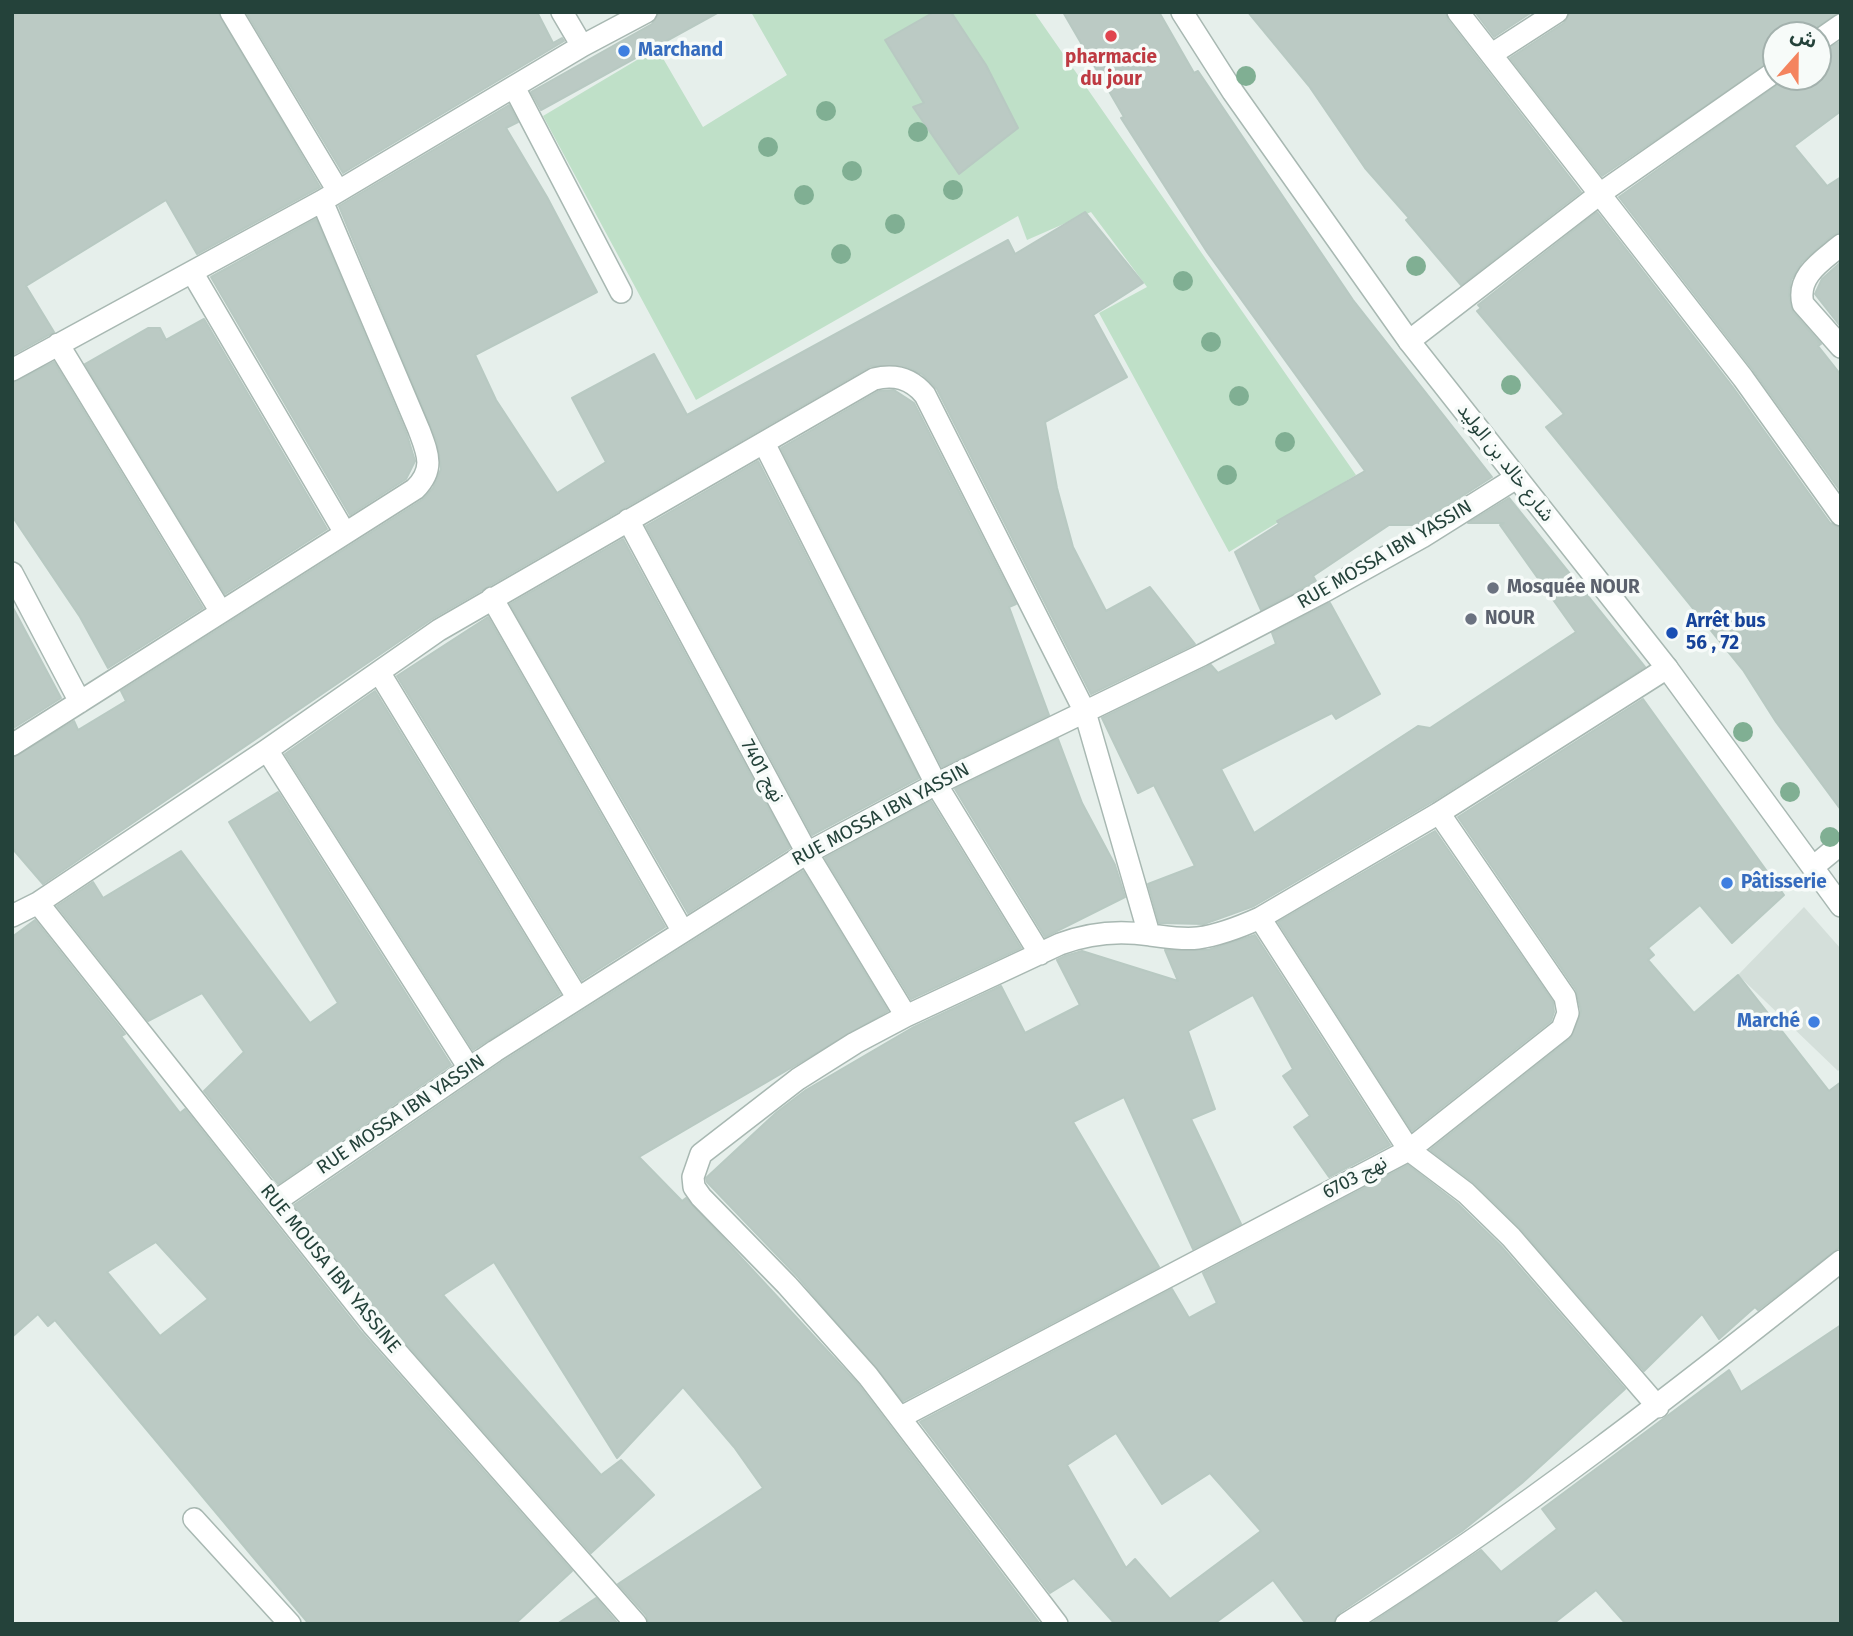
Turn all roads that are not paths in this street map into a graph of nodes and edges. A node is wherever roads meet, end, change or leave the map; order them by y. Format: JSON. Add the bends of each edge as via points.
{"nodes":[{"id":1,"x":231,"y":12,"type":"edge"},
{"id":2,"x":562,"y":12,"type":"edge"},
{"id":3,"x":646,"y":12,"type":"edge"},
{"id":4,"x":1182,"y":12,"type":"edge"},
{"id":5,"x":1458,"y":12,"type":"edge"},
{"id":6,"x":1557,"y":12,"type":"edge"},
{"id":7,"x":582,"y":46,"type":"junction"},
{"id":8,"x":1492,"y":54,"type":"junction"},
{"id":9,"x":1762,"y":81,"type":"edge"},
{"id":10,"x":514,"y":87,"type":"junction"},
{"id":11,"x":1601,"y":193,"type":"junction"},
{"id":12,"x":330,"y":196,"type":"junction"},
{"id":13,"x":1841,"y":245,"type":"edge"},
{"id":14,"x":192,"y":272,"type":"junction"},
{"id":15,"x":621,"y":292,"type":"dead end"},
{"id":16,"x":1409,"y":341,"type":"junction"},
{"id":17,"x":58,"y":344,"type":"junction"},
{"id":18,"x":1840,"y":344,"type":"edge"},
{"id":19,"x":12,"y":370,"type":"edge"},
{"id":20,"x":764,"y":443,"type":"junction"},
{"id":21,"x":1516,"y":478,"type":"junction"},
{"id":22,"x":1841,"y":515,"type":"edge"},
{"id":23,"x":628,"y":520,"type":"junction"},
{"id":24,"x":345,"y":533,"type":"junction"},
{"id":25,"x":12,"y":573,"type":"edge"},
{"id":26,"x":492,"y":597,"type":"junction"},
{"id":27,"x":221,"y":612,"type":"junction"},
{"id":28,"x":1667,"y":668,"type":"junction"},
{"id":29,"x":379,"y":672,"type":"junction"},
{"id":30,"x":80,"y":702,"type":"junction"},
{"id":31,"x":1085,"y":712,"type":"junction"},
{"id":32,"x":12,"y":745,"type":"edge"},
{"id":33,"x":267,"y":750,"type":"junction"},
{"id":34,"x":936,"y":784,"type":"junction"},
{"id":35,"x":1439,"y":813,"type":"junction"},
{"id":36,"x":1841,"y":844,"type":"edge"},
{"id":37,"x":807,"y":853,"type":"junction"},
{"id":38,"x":1813,"y":867,"type":"junction"},
{"id":39,"x":38,"y":903,"type":"junction"},
{"id":40,"x":1841,"y":906,"type":"edge"},
{"id":41,"x":13,"y":915,"type":"edge"},
{"id":42,"x":1260,"y":918,"type":"junction"},
{"id":43,"x":682,"y":930,"type":"junction"},
{"id":44,"x":1149,"y":934,"type":"junction"},
{"id":45,"x":1040,"y":954,"type":"junction"},
{"id":46,"x":577,"y":997,"type":"junction"},
{"id":47,"x":906,"y":1016,"type":"junction"},
{"id":48,"x":470,"y":1068,"type":"junction"},
{"id":49,"x":1409,"y":1150,"type":"junction"},
{"id":50,"x":276,"y":1201,"type":"junction"},
{"id":51,"x":1841,"y":1261,"type":"edge"},
{"id":52,"x":1658,"y":1407,"type":"junction"},
{"id":53,"x":901,"y":1417,"type":"junction"},
{"id":54,"x":194,"y":1520,"type":"dead end"},
{"id":55,"x":290,"y":1624,"type":"edge"},
{"id":56,"x":636,"y":1624,"type":"edge"},
{"id":57,"x":1057,"y":1624,"type":"edge"},
{"id":58,"x":1346,"y":1624,"type":"edge"}],
"edges":[{"from":1,"to":12,"type":"street"},
{"from":2,"to":7,"type":"street"},
{"from":3,"to":7,"type":"street"},
{"from":4,"to":16,"type":"street","name":"شارع خالد بن الوليد"},
{"from":5,"to":8,"type":"street"},
{"from":6,"to":8,"type":"street"},
{"from":7,"to":10,"type":"street"},
{"from":8,"to":11,"type":"street"},
{"from":9,"to":11,"type":"street"},
{"from":10,"to":12,"type":"street"},
{"from":10,"to":15,"type":"street"},
{"from":11,"to":16,"type":"street"},
{"from":11,"to":22,"type":"street"},
{"from":12,"to":14,"type":"street"},
{"from":12,"to":24,"type":"street","via":[[430,466],[415,489]]},
{"from":13,"to":18,"type":"street","via":[[1807,276],[1801,295],[1803,304]]},
{"from":14,"to":17,"type":"street"},
{"from":14,"to":24,"type":"street"},
{"from":16,"to":21,"type":"street","name":"شارع خالد بن الوليد"},
{"from":17,"to":19,"type":"street"},
{"from":17,"to":27,"type":"street"},
{"from":20,"to":23,"type":"street"},
{"from":20,"to":31,"type":"street","via":[[874,379],[897,377],[917,386]]},
{"from":20,"to":34,"type":"street"},
{"from":21,"to":28,"type":"street","name":"شارع خالد بن الوليد"},
{"from":21,"to":31,"type":"street","name":"RUE MOSSA IBN YASSIN","via":[[1334,586]]},
{"from":23,"to":26,"type":"street"},
{"from":23,"to":37,"type":"street","name":"نهج 7401"},
{"from":24,"to":27,"type":"street"},
{"from":25,"to":30,"type":"street"},
{"from":26,"to":29,"type":"street"},
{"from":26,"to":43,"type":"street"},
{"from":27,"to":30,"type":"street"},
{"from":28,"to":35,"type":"street"},
{"from":28,"to":38,"type":"street","name":"شارع خالد بن الوليد"},
{"from":29,"to":33,"type":"street"},
{"from":29,"to":46,"type":"street"},
{"from":30,"to":32,"type":"street"},
{"from":31,"to":34,"type":"street","name":"RUE MOSSA IBN YASSIN"},
{"from":31,"to":44,"type":"street"},
{"from":33,"to":39,"type":"street"},
{"from":33,"to":48,"type":"street"},
{"from":34,"to":37,"type":"street","name":"RUE MOSSA IBN YASSIN"},
{"from":34,"to":45,"type":"street"},
{"from":35,"to":42,"type":"street"},
{"from":35,"to":49,"type":"street","name":"نهج 6703","via":[[1565,997],[1568,1013],[1562,1029]]},
{"from":36,"to":38,"type":"street"},
{"from":37,"to":43,"type":"street","name":"RUE MOSSA IBN YASSIN"},
{"from":37,"to":47,"type":"street","name":"نهج 7401"},
{"from":38,"to":40,"type":"street","name":"شارع خالد بن الوليد"},
{"from":39,"to":41,"type":"street"},
{"from":39,"to":50,"type":"street","name":"RUE MOUSA IBN YASSINE"},
{"from":42,"to":44,"type":"street","via":[[1226,933],[1199,938]]},
{"from":42,"to":49,"type":"street"},
{"from":43,"to":46,"type":"street","name":"RUE MOSSA IBN YASSIN"},
{"from":44,"to":45,"type":"street","via":[[1080,937]]},
{"from":45,"to":47,"type":"street"},
{"from":46,"to":48,"type":"street","name":"RUE MOSSA IBN YASSIN"},
{"from":47,"to":53,"type":"street","via":[[855,1042],[732,1128],[701,1154],[693,1177],[701,1197],[804,1304]]},
{"from":48,"to":50,"type":"street","name":"RUE MOSSA IBN YASSIN"},
{"from":49,"to":52,"type":"street","via":[[1466,1193],[1511,1237]]},
{"from":49,"to":53,"type":"street","name":"نهج 6703"},
{"from":50,"to":56,"type":"street","name":"RUE MOUSA IBN YASSINE","via":[[372,1324]]},
{"from":51,"to":52,"type":"street"},
{"from":52,"to":58,"type":"street","via":[[1479,1538]]},
{"from":53,"to":57,"type":"street"},
{"from":54,"to":55,"type":"street"}]}
